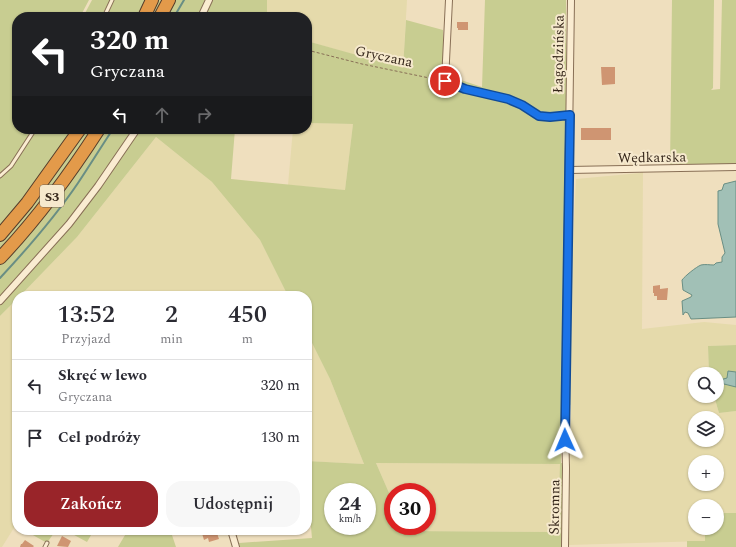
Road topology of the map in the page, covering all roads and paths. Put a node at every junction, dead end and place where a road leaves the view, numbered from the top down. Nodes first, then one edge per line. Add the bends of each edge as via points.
1 (112, 0) edge
2 (152, 0) edge
3 (169, 0) edge
4 (209, 0) edge
5 (448, 0) edge
6 (571, 0) edge
7 (106, 12) edge
8 (146, 12) edge
9 (163, 12) edge
10 (204, 12) edge
11 (312, 51) edge
12 (445, 81) junction
13 (570, 115) junction
14 (33, 134) edge
15 (76, 134) edge
16 (96, 134) edge
17 (134, 134) edge
18 (736, 167) edge
19 (569, 170) junction
20 (0, 176) edge
21 (0, 235) edge
22 (0, 258) edge
23 (0, 301) edge
24 (566, 468) joint
25 (232, 535) edge
26 (47, 543) dead end
27 (45, 547) edge
28 (236, 547) edge
29 (565, 547) edge

1 - 7 lane
2 - 8 highway
3 - 9 highway
4 - 10 street
5 - 12 street
6 - 13 street, Łagodzińska
11 - 12 path, Gryczana
12 - 13 street via 465,89 508,99 539,116
13 - 19 street, Łagodzińska
14 - 20 lane via 11,166
15 - 21 highway, S3 via 31,198
16 - 22 highway, S3 via 62,183
17 - 23 street via 69,224
18 - 19 street, Wędkarska
19 - 24 street, Łagodzińska
24 - 29 street, Skromna
25 - 28 street
26 - 27 lane

